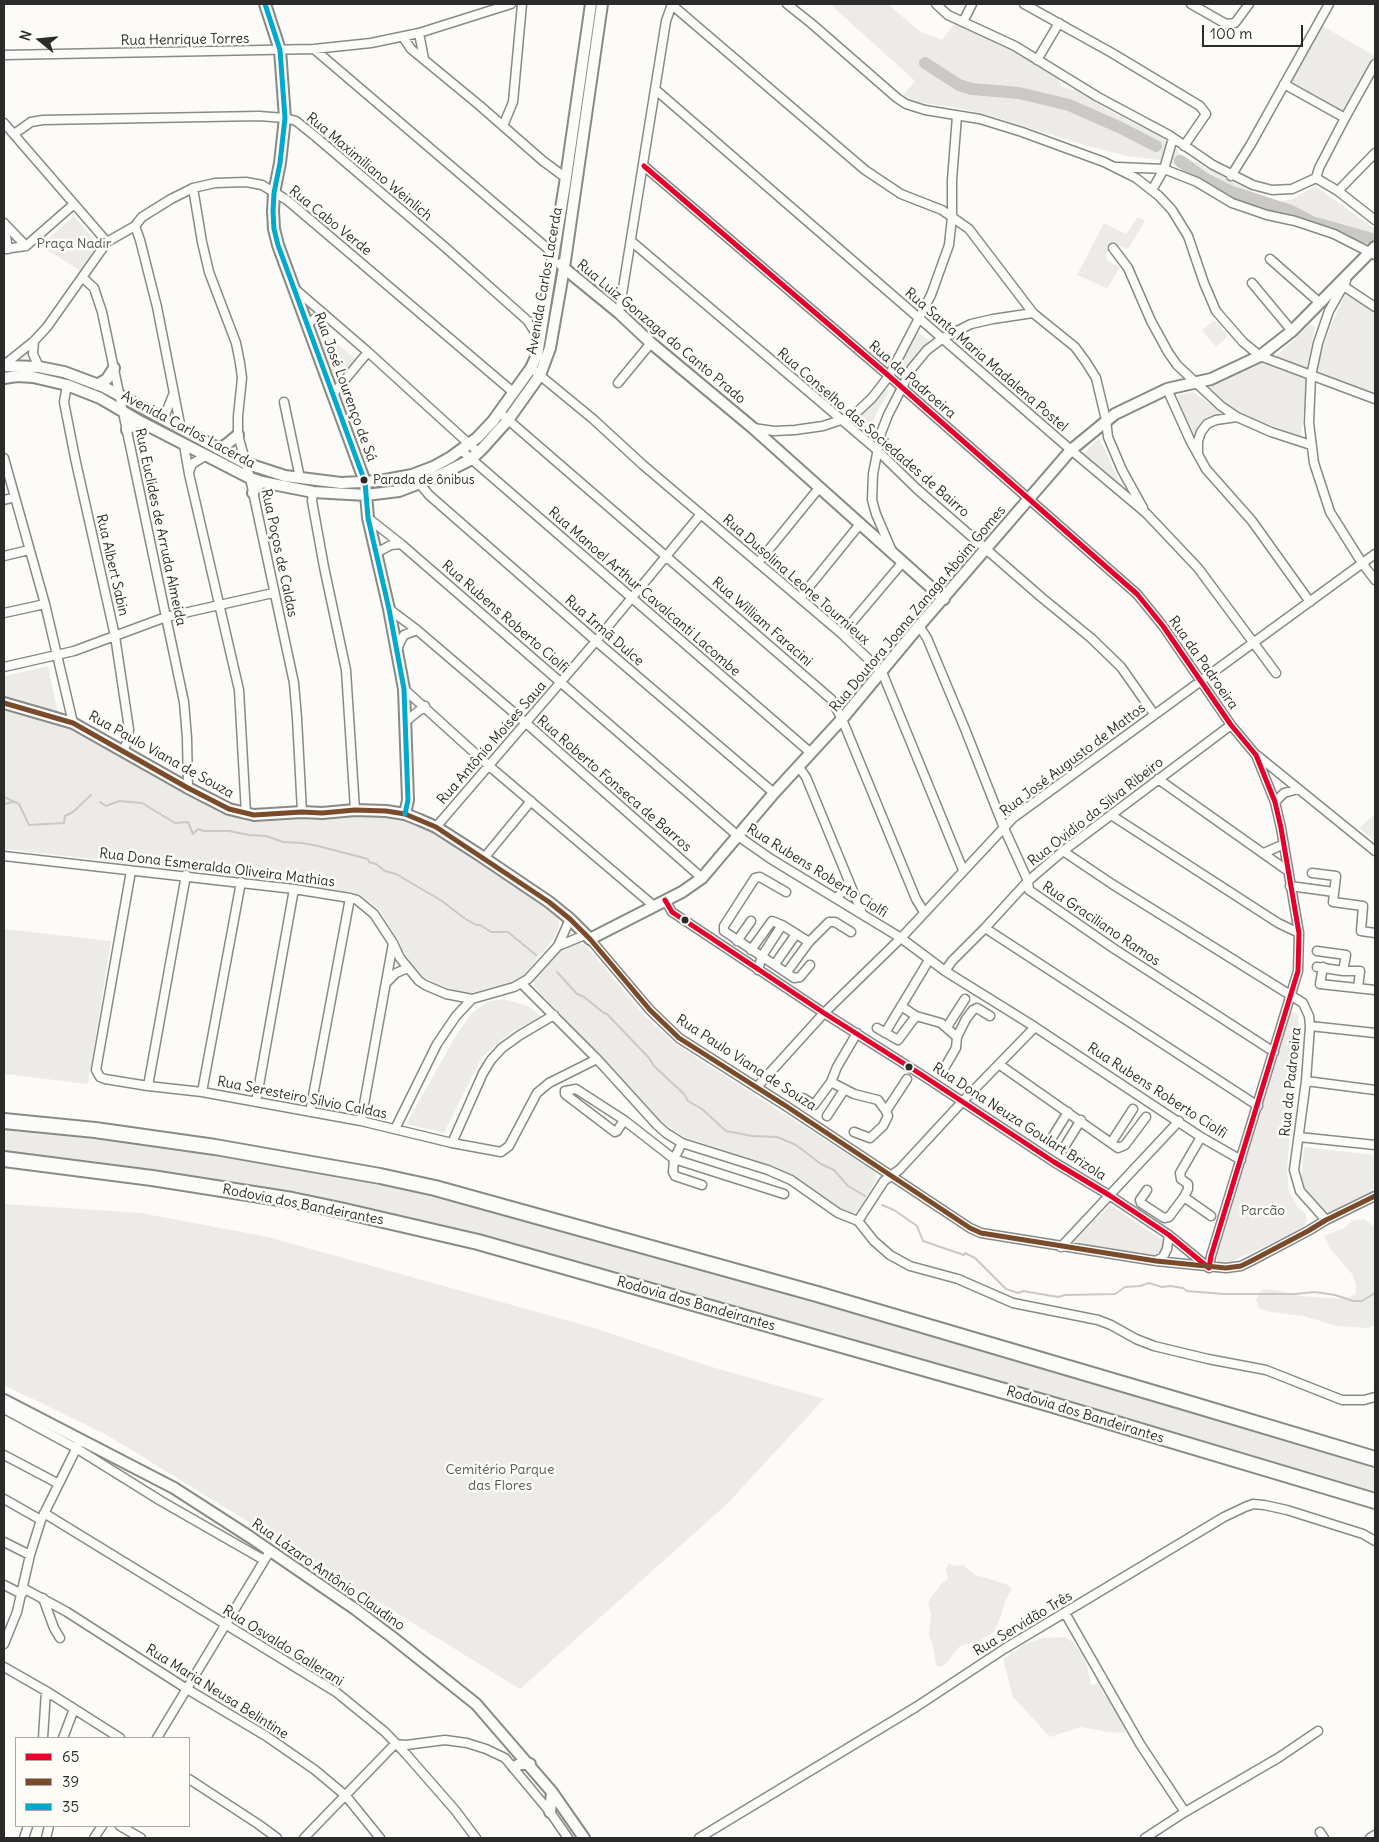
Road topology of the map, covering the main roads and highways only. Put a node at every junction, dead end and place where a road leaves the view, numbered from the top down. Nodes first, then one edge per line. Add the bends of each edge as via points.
1 (4, 1120) edge
2 (4, 1159) edge
3 (1375, 1459) edge
4 (1375, 1501) edge

1 - 3 highway via 215,1147 435,1188 817,1294
2 - 4 highway, Rodovia dos Bandeirantes via 283,1199 478,1242 1050,1404

